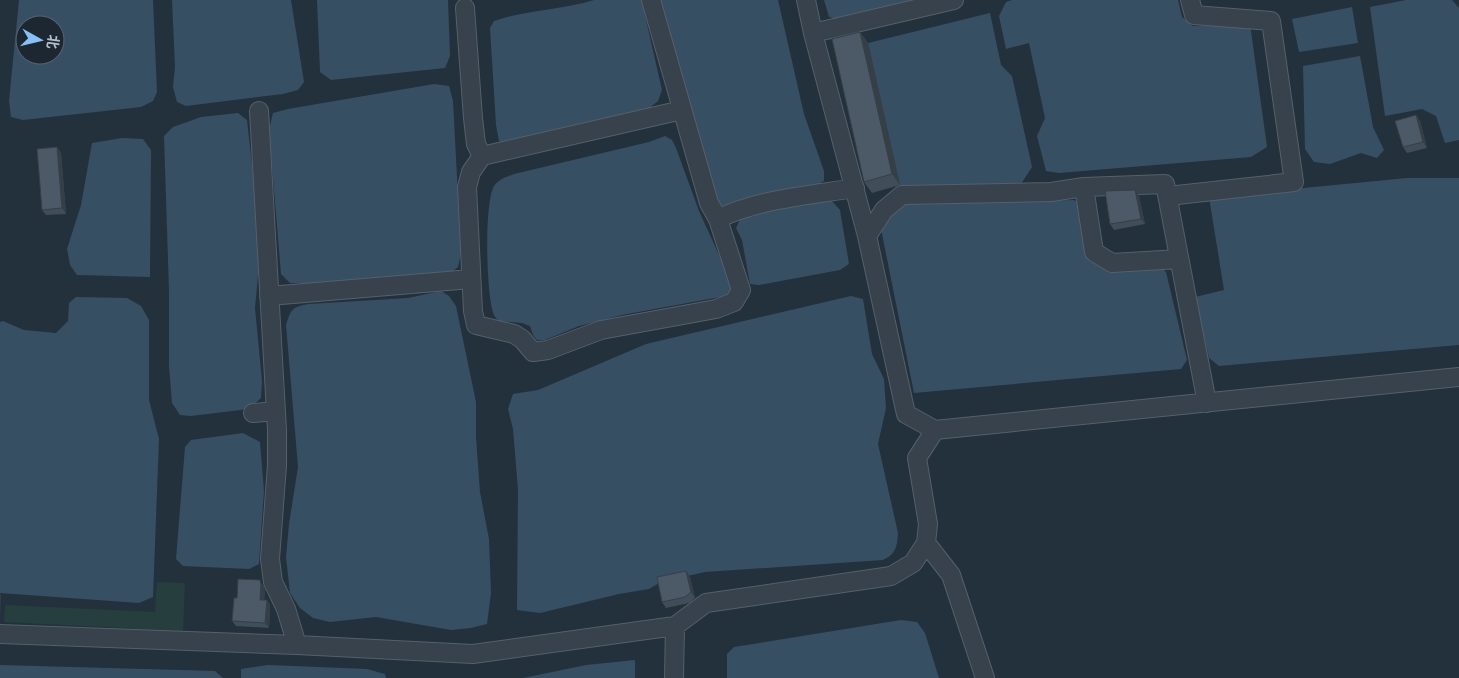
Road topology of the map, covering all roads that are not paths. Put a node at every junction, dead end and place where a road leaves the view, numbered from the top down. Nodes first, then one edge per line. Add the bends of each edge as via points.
1 (651, 0) edge
2 (806, 0) edge
3 (954, 0) edge
4 (1190, 0) edge
5 (465, 8) dead end
6 (813, 33) junction
7 (682, 110) junction
8 (258, 111) dead end
9 (482, 156) junction
10 (1084, 187) junction
11 (855, 188) junction
12 (1168, 196) junction
13 (718, 219) junction
14 (867, 236) junction
15 (1180, 259) junction
16 (471, 279) junction
17 (269, 296) junction
18 (1459, 376) edge
19 (1207, 404) junction
20 (276, 411) junction
21 (253, 413) dead end
22 (934, 430) junction
23 (926, 543) junction
24 (675, 626) junction
25 (0, 634) edge
26 (297, 645) junction
27 (674, 678) edge
28 (985, 678) edge

1 - 7 street
2 - 6 street
3 - 6 street
4 - 12 street via 1194,15 1271,21 1294,182
5 - 9 street via 472,118 476,144
6 - 11 street
7 - 9 street
7 - 13 street via 709,203
8 - 17 street
9 - 16 street via 471,172 467,187
10 - 12 street via 1165,184
10 - 14 street via 1051,192 902,195 884,210
10 - 15 street via 1094,252 1112,263
11 - 13 street via 757,204
11 - 14 street
12 - 15 street
13 - 16 street via 741,290 734,302 601,330 548,350 532,352 514,334 476,325 472,312
14 - 22 street via 906,414
15 - 19 street
16 - 17 street
17 - 20 street
18 - 19 street
19 - 22 street
20 - 21 street
20 - 26 street via 270,559 273,582 286,609
22 - 23 street via 917,458 928,524
23 - 24 street via 913,563 891,576 706,603
23 - 28 street via 951,576
24 - 26 street via 473,654
24 - 27 street
25 - 26 street

